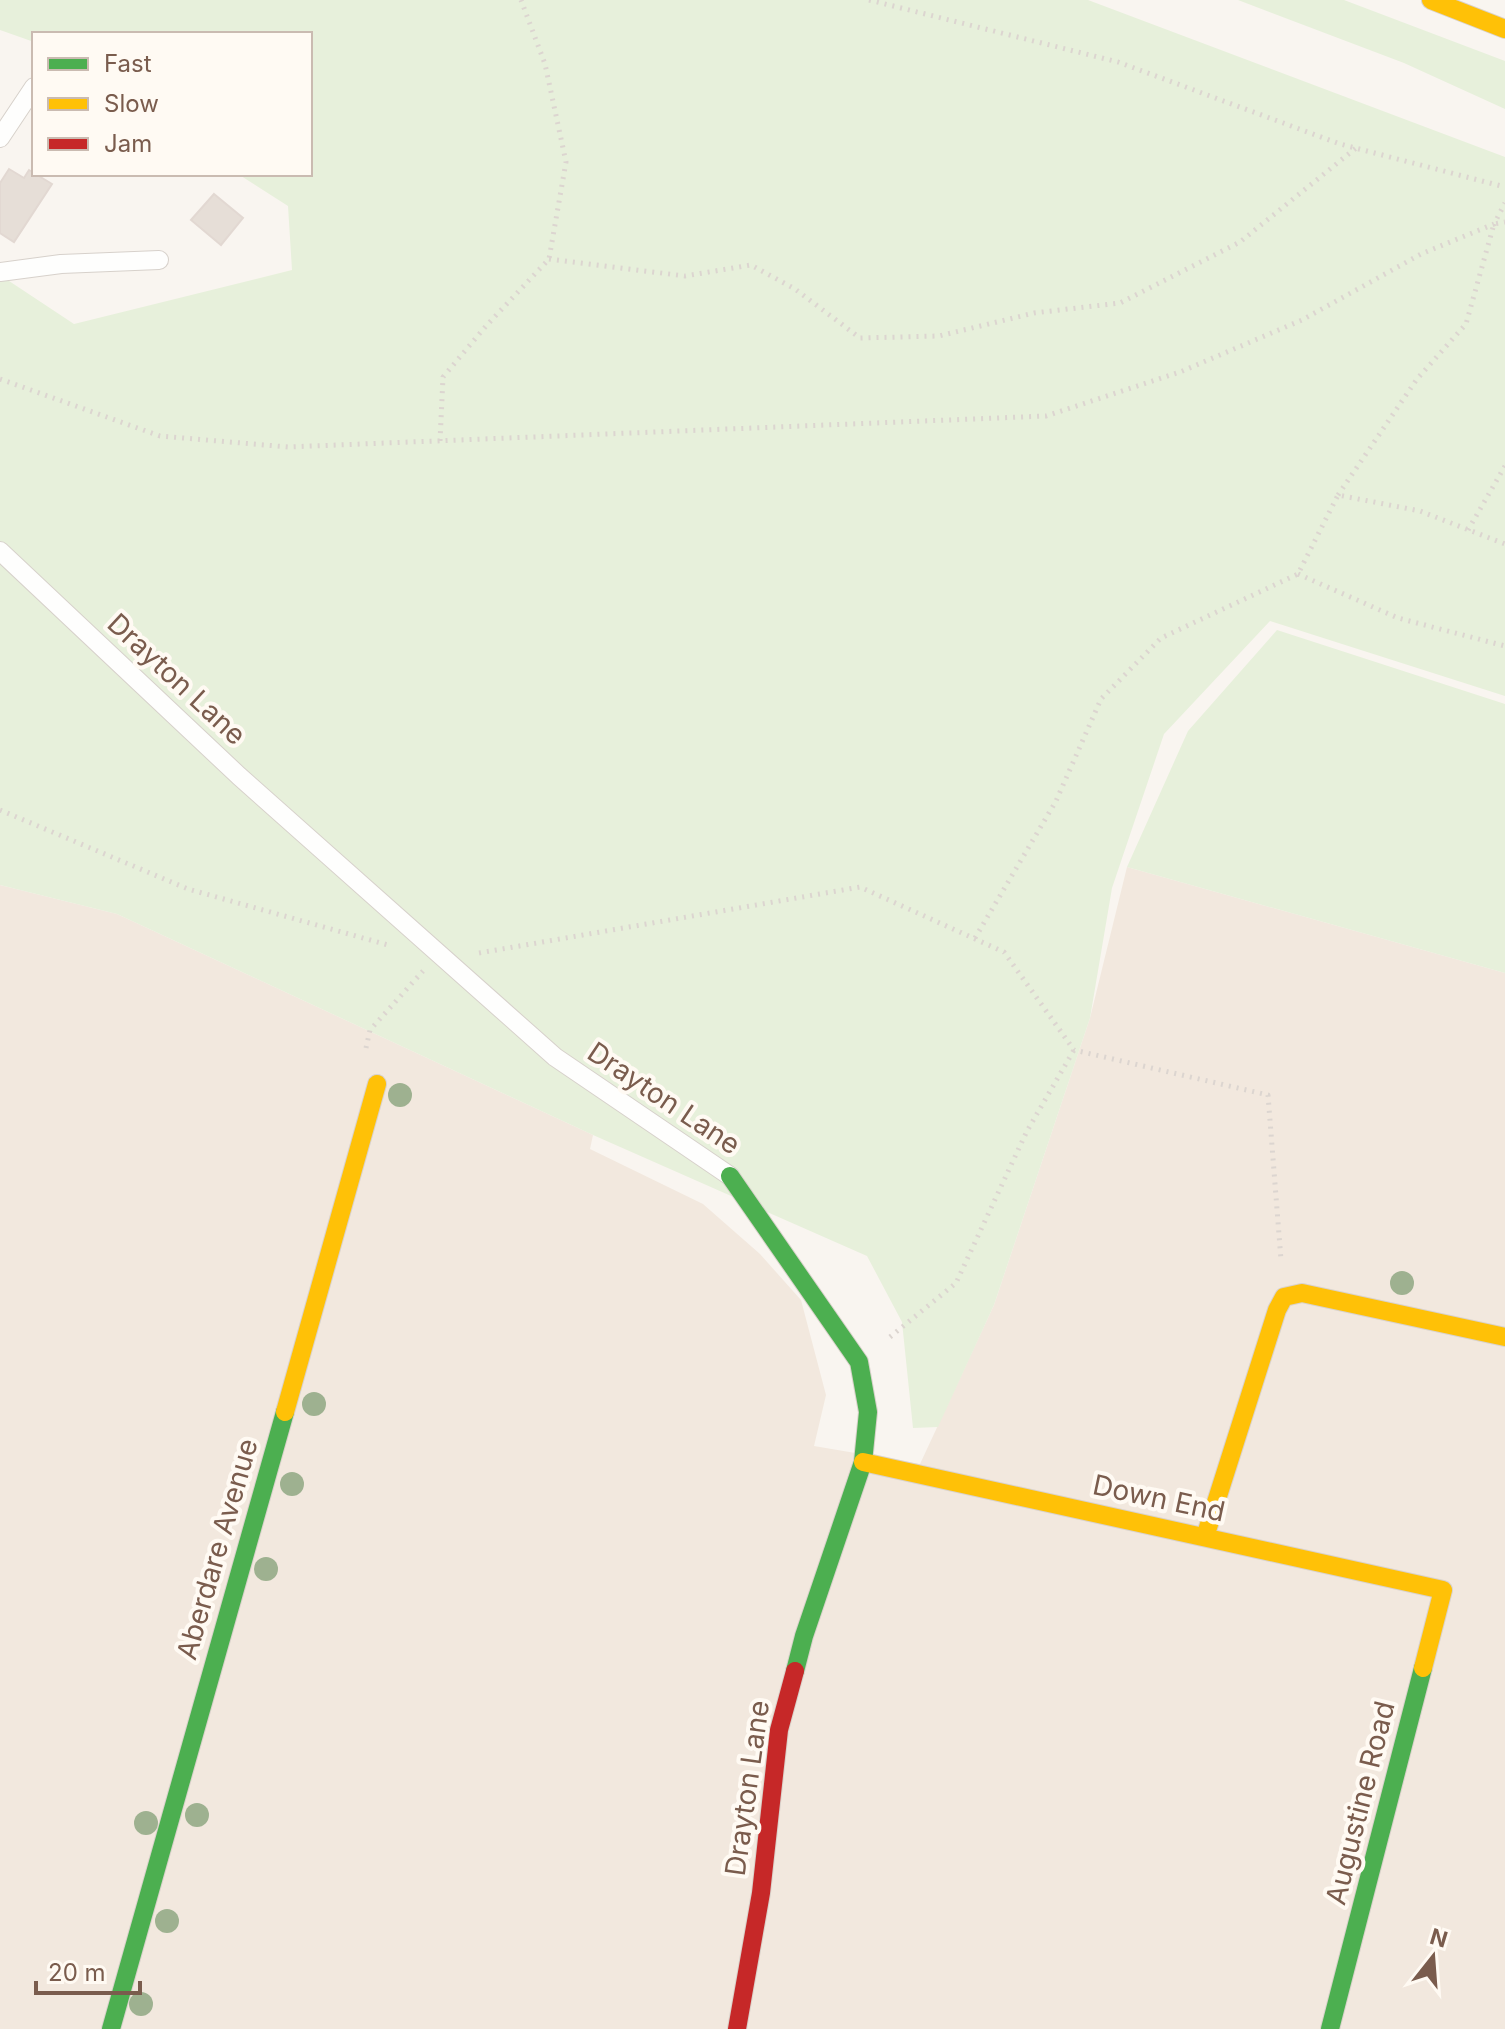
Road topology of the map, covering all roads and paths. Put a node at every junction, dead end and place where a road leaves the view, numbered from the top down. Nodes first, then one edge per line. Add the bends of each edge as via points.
1 (521, 0) edge
2 (869, 0) edge
3 (1431, 0) edge
4 (1505, 29) edge
5 (32, 90) edge
6 (0, 138) edge
7 (1356, 148) junction
8 (1505, 187) edge
9 (1505, 203) edge
10 (1505, 222) edge
11 (1494, 224) junction
12 (549, 259) junction
13 (159, 260) dead end
14 (0, 272) edge
15 (0, 379) edge
16 (440, 441) junction
17 (1505, 466) edge
18 (1338, 495) junction
19 (1468, 530) junction
20 (1505, 544) edge
21 (0, 551) edge
22 (1298, 574) junction
23 (1505, 646) edge
24 (0, 810) edge
25 (975, 938) junction
26 (391, 946) dead end
27 (444, 959) junction
28 (370, 1030) dead end
29 (1074, 1050) junction
30 (377, 1084) dead end
31 (730, 1176) joint
32 (1284, 1297) junction
33 (1505, 1337) edge
34 (859, 1362) junction
35 (863, 1462) junction
36 (1205, 1537) junction
37 (1443, 1590) joint
38 (111, 2029) edge
39 (737, 2029) edge
40 (1330, 2029) edge

1 - 12 path via 545,64 566,162
2 - 7 path via 1118,62
3 - 4 street
5 - 6 lane
7 - 8 path
7 - 12 path via 1240,242 1120,303 1034,313 939,336 860,338 795,289 751,265 685,276
9 - 11 path
10 - 11 path
11 - 16 path via 1421,254 1302,320 1180,372 1046,416
11 - 18 path via 1466,324 1417,379
12 - 16 path via 443,377
13 - 14 lane
15 - 16 path via 160,436 288,447
17 - 19 path
18 - 19 path via 1420,511
18 - 22 path
19 - 20 path
21 - 27 lane, Drayton Lane
22 - 23 path via 1398,618
22 - 25 path via 1161,638 1101,699 1056,801
24 - 26 path via 188,889
25 - 27 path via 860,887
25 - 29 path via 1004,952
27 - 28 path via 435,958
27 - 31 lane, Drayton Lane via 555,1057
29 - 32 path via 1268,1095
29 - 34 path via 1027,1131 956,1283
30 - 38 street, Aberdare Avenue
31 - 34 street, Drayton Lane
32 - 33 street via 1302,1293
32 - 36 street
34 - 35 street, Drayton Lane via 868,1412
35 - 36 street, Down End
35 - 39 street, Drayton Lane via 804,1636 779,1730 761,1893
36 - 37 street, Down End
37 - 40 street, Augustine Road

